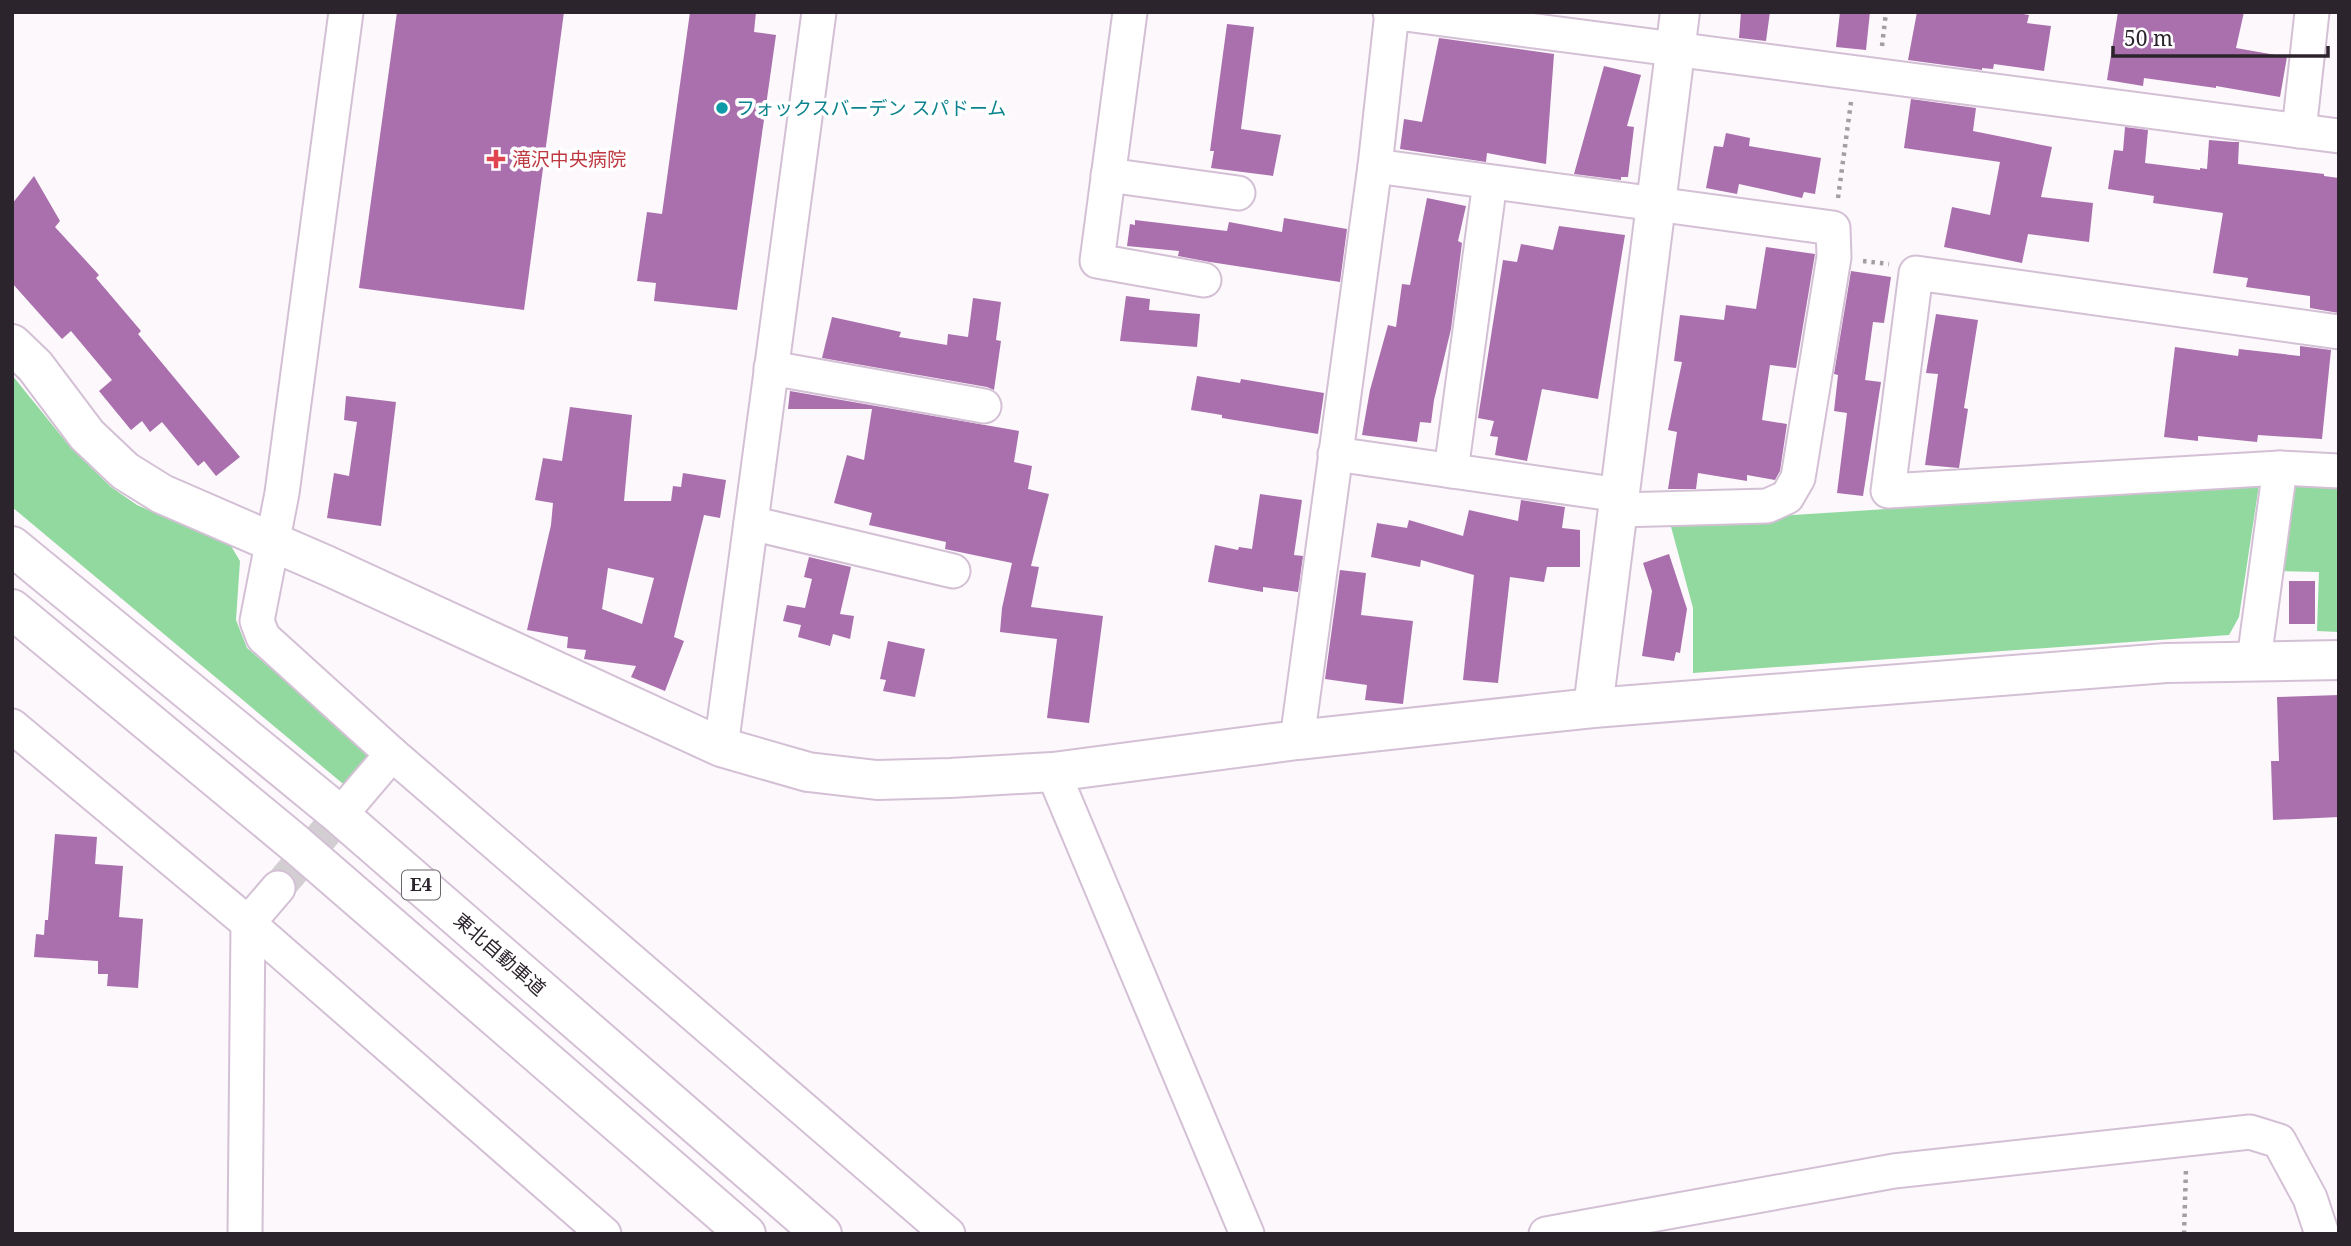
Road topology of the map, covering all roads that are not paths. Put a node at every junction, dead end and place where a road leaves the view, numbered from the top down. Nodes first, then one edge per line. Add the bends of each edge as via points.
1 (346, 12) edge
2 (819, 12) edge
3 (1130, 12) edge
4 (1391, 12) edge
5 (1680, 12) edge
6 (2312, 12) edge
7 (1676, 50) junction
8 (2299, 131) junction
9 (2339, 136) edge
10 (1375, 166) junction
11 (1108, 175) junction
12 (1490, 181) junction
13 (1238, 193) dead end
14 (1657, 204) junction
15 (1204, 280) dead end
16 (2339, 332) edge
17 (12, 344) edge
18 (771, 368) junction
19 (984, 406) dead end
20 (1335, 454) junction
21 (2280, 468) junction
22 (1451, 471) junction
23 (2339, 471) edge
24 (1619, 502) junction
25 (751, 523) junction
26 (271, 541) junction
27 (12, 546) edge
28 (953, 571) dead end
29 (12, 609) edge
30 (2254, 660) junction
31 (2339, 660) edge
32 (1593, 708) junction
33 (12, 726) edge
34 (1297, 740) junction
35 (721, 747) junction
36 (391, 754) junction
37 (1053, 772) junction
38 (352, 801) tunnel mouth
39 (278, 888) tunnel mouth
40 (248, 923) junction
41 (245, 1234) edge
42 (604, 1234) edge
43 (746, 1234) edge
44 (822, 1234) edge
45 (948, 1234) edge
46 (1247, 1234) edge
47 (1546, 1234) edge
48 (2322, 1234) edge

1 - 26 street via 282,493
2 - 18 street
3 - 11 street
4 - 7 street
4 - 10 street
5 - 7 main road
6 - 8 street
7 - 8 street
7 - 14 main road
8 - 9 street
10 - 12 street
10 - 20 street
11 - 13 street
11 - 15 street via 1097,261
12 - 14 street
12 - 22 street
14 - 24 main road
14 - 24 street via 1834,243 1798,478 1787,497 1767,506
16 - 21 street via 1916,273 1888,491
17 - 26 main road via 35,366 87,435 125,471 162,494
18 - 19 street
18 - 25 street
20 - 22 street
20 - 34 street
21 - 23 street
21 - 30 street
22 - 24 street
24 - 32 main road
25 - 28 street
25 - 35 street
26 - 35 main road
26 - 36 street via 257,621 263,638
27 - 44 main road, 東北自動車道 / E4 via 335,811
29 - 43 main road, E4 via 297,845
30 - 31 main road
30 - 32 main road
32 - 34 main road
33 - 40 street
34 - 37 main road
35 - 37 main road via 808,772 877,780
36 - 38 street
36 - 45 street
37 - 46 street
39 - 40 street
40 - 41 street
40 - 42 street
47 - 48 street via 1894,1171 2250,1132 2279,1141 2310,1198

